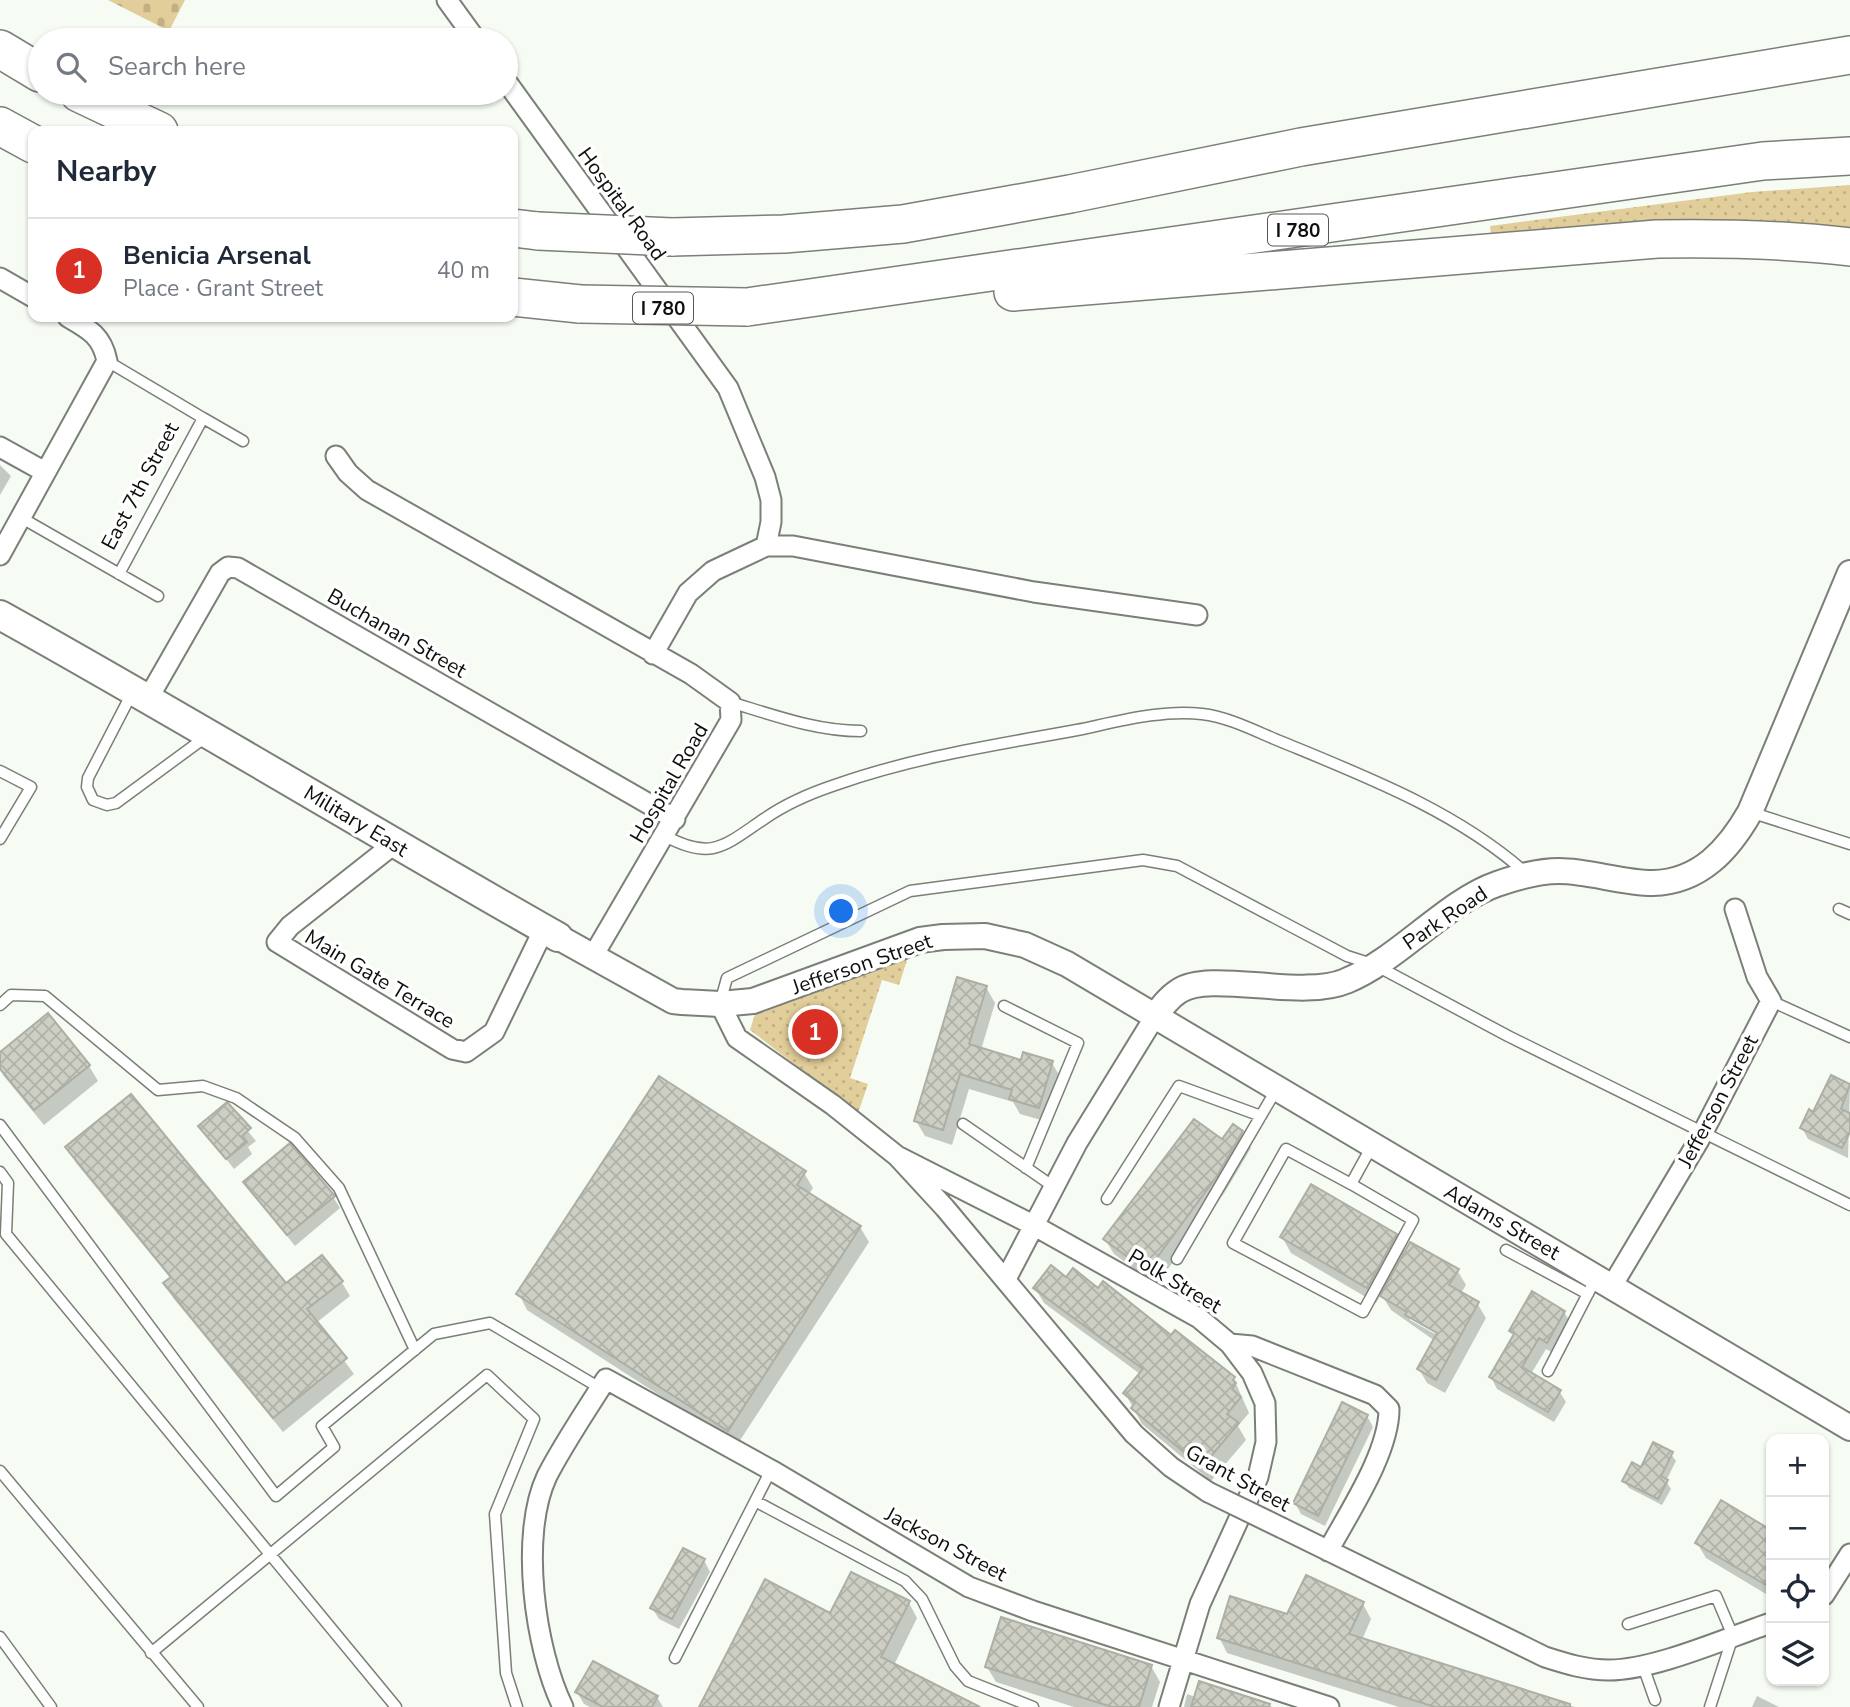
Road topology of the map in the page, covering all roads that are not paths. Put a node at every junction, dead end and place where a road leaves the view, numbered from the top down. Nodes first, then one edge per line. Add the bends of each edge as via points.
1 (447, 0) edge
2 (467, 28) edge
3 (1847, 45) edge
4 (0, 49) edge
5 (28, 66) edge
6 (518, 98) edge
7 (104, 105) edge
8 (0, 126) edge
9 (148, 126) edge
10 (28, 141) edge
11 (1850, 156) edge
12 (525, 230) edge
13 (1850, 247) edge
14 (0, 278) edge
15 (28, 294) edge
16 (518, 298) edge
17 (747, 307) junction
18 (76, 322) edge
19 (107, 361) junction
20 (203, 418) junction
21 (243, 441) dead end
22 (0, 447) edge
23 (336, 456) dead end
24 (45, 472) junction
25 (20, 517) junction
26 (766, 546) junction
27 (0, 555) edge
28 (1850, 573) edge
29 (119, 574) junction
30 (158, 596) dead end
31 (0, 615) edge
32 (1197, 615) dead end
33 (653, 653) junction
34 (141, 694) junction
35 (730, 702) junction
36 (861, 731) dead end
37 (209, 734) junction
38 (0, 771) edge
39 (1750, 812) junction
40 (670, 828) junction
41 (0, 839) edge
42 (394, 844) junction
43 (1850, 844) edge
44 (1527, 874) junction
45 (1735, 909) dead end
46 (1839, 909) dead end
47 (1850, 914) edge
48 (551, 933) junction
49 (593, 956) junction
50 (1374, 965) junction
51 (1771, 1001) junction
52 (720, 1004) junction
53 (0, 1005) edge
54 (1004, 1006) dead end
55 (1154, 1018) junction
56 (1850, 1037) edge
57 (1276, 1090) junction
58 (1261, 1116) junction
59 (963, 1124) dead end
60 (0, 1125) edge
61 (1703, 1133) junction
62 (1373, 1146) junction
63 (897, 1156) junction
64 (1026, 1168) junction
65 (0, 1172) edge
66 (1352, 1184) junction
67 (1054, 1187) junction
68 (1107, 1199) dead end
69 (1850, 1205) edge
70 (1033, 1225) junction
71 (1506, 1251) dead end
72 (1178, 1259) dead end
73 (1006, 1279) junction
74 (1599, 1286) junction
75 (1230, 1344) junction
76 (415, 1350) junction
77 (1548, 1371) dead end
78 (603, 1384) junction
79 (1850, 1428) edge
80 (771, 1470) junction
81 (0, 1471) edge
82 (755, 1501) junction
83 (1328, 1551) junction
84 (1850, 1554) edge
85 (270, 1555) junction
86 (1829, 1587) edge
87 (1628, 1624) dead end
88 (1766, 1625) edge
89 (1733, 1636) junction
90 (0, 1637) edge
91 (151, 1653) junction
92 (675, 1658) dead end
93 (1184, 1659) junction
94 (1643, 1666) junction
95 (1656, 1700) dead end
96 (1008, 1702) edge
97 (51, 1707) edge
98 (198, 1707) edge
99 (396, 1707) edge
100 (517, 1707) edge
101 (563, 1707) edge
102 (1033, 1707) edge
103 (1169, 1707) edge
104 (1329, 1707) edge
105 (1710, 1707) edge

1 - 2 street
3 - 12 highway, bridge via 1593,82 1475,117 903,224 672,237
4 - 5 highway
6 - 26 street, Hospital Road via 728,388 765,477 771,522
7 - 9 highway
8 - 10 highway
11 - 17 highway, I 780 via 1763,161
13 - 17 highway via 1731,237 1657,239 822,310
14 - 15 street
16 - 17 highway, I 780, bridge via 580,304
18 - 19 street via 95,333
19 - 20 lane, East 7th Street
19 - 24 street
20 - 21 lane
20 - 29 lane, East 7th Street
22 - 24 street
23 - 33 street via 368,490
24 - 25 street
25 - 27 street
25 - 29 lane
26 - 32 street via 793,546 1034,592
26 - 33 street via 700,581
28 - 39 street, Park Road
29 - 30 lane
31 - 34 main road, Military East
33 - 35 street
34 - 37 main road, Military East
34 - 37 lane via 89,778 87,787 93,800 107,806 116,803
34 - 40 street, Buchanan Street via 220,573 238,568
35 - 36 lane via 798,723
35 - 40 street, Hospital Road via 731,720
37 - 42 main road, Military East
38 - 41 lane via 31,787
39 - 43 lane
39 - 44 street, Park Road via 1730,845 1708,866 1679,879 1653,883 1559,871
40 - 44 lane via 684,846 720,849 785,807 832,786 916,759 1149,716 1202,714 1335,764 1467,826
40 - 49 street, Hospital Road
42 - 48 main road, Military East
42 - 48 street, Main Gate Terrace via 290,926 277,942 452,1049 466,1052 494,1032
44 - 50 street, Park Road via 1492,885
45 - 51 street via 1757,977
46 - 47 lane
48 - 49 street, Military East
49 - 52 street, Military East via 673,1001
50 - 52 lane via 1347,956 1178,866 1143,860 910,891 727,978
50 - 55 street, Park Road via 1345,982 1325,986 1198,984 1180,989
50 - 61 lane
51 - 56 lane
51 - 61 street, Jefferson Street
52 - 55 street, Jefferson Street via 753,1001 920,940 985,936 1025,945 1067,964
52 - 63 street, Grant Street via 737,1038
53 - 76 lane via 11,995 45,996 158,1090 203,1086 236,1098 295,1138 339,1188
54 - 64 lane via 1078,1042
55 - 57 street, Adams Street
55 - 67 street, Park Road
57 - 58 lane
57 - 62 street, Adams Street
58 - 68 lane via 1180,1086
58 - 72 lane
59 - 64 lane
60 - 76 lane via 276,1496 334,1447 322,1426
61 - 69 lane
61 - 74 street, Jefferson Street
62 - 66 lane
62 - 74 street, Adams Street
63 - 70 street, Polk Street
63 - 73 street, Grant Street
64 - 67 lane
65 - 85 lane via 8,1183 6,1234
66 - 66 lane via 1286,1149 1233,1243 1363,1312 1413,1220
67 - 70 street, Park Road
70 - 73 street, Park Road
70 - 75 street, Polk Street via 1199,1318
71 - 74 lane
73 - 83 street, Grant Street, bridge via 1134,1434 1171,1467 1208,1492
74 - 77 lane
74 - 79 street, Adams Street
75 - 83 street via 1252,1346 1375,1395 1390,1409 1381,1450
75 - 93 street, Polk Street via 1252,1373 1265,1403 1266,1442 1258,1477 1200,1604
76 - 78 lane via 433,1334 490,1323
78 - 80 street, Jackson Street
78 - 101 street via 546,1478 538,1510 535,1611 546,1663
80 - 82 lane
80 - 93 street, Jackson Street via 969,1587
81 - 91 lane
82 - 92 lane
82 - 96 lane via 905,1581 922,1599 955,1666 968,1681
83 - 94 street, Grant Street via 1545,1657 1580,1668
84 - 86 street
85 - 91 lane
85 - 99 lane
85 - 100 lane via 487,1375 534,1419 495,1514 506,1673
87 - 89 lane via 1716,1597
88 - 89 street, Grant Street
89 - 94 street, Grant Street
89 - 105 lane
90 - 97 lane
91 - 98 lane
93 - 103 street, Polk Street
93 - 104 street, Jackson Street
94 - 95 lane
96 - 102 lane

